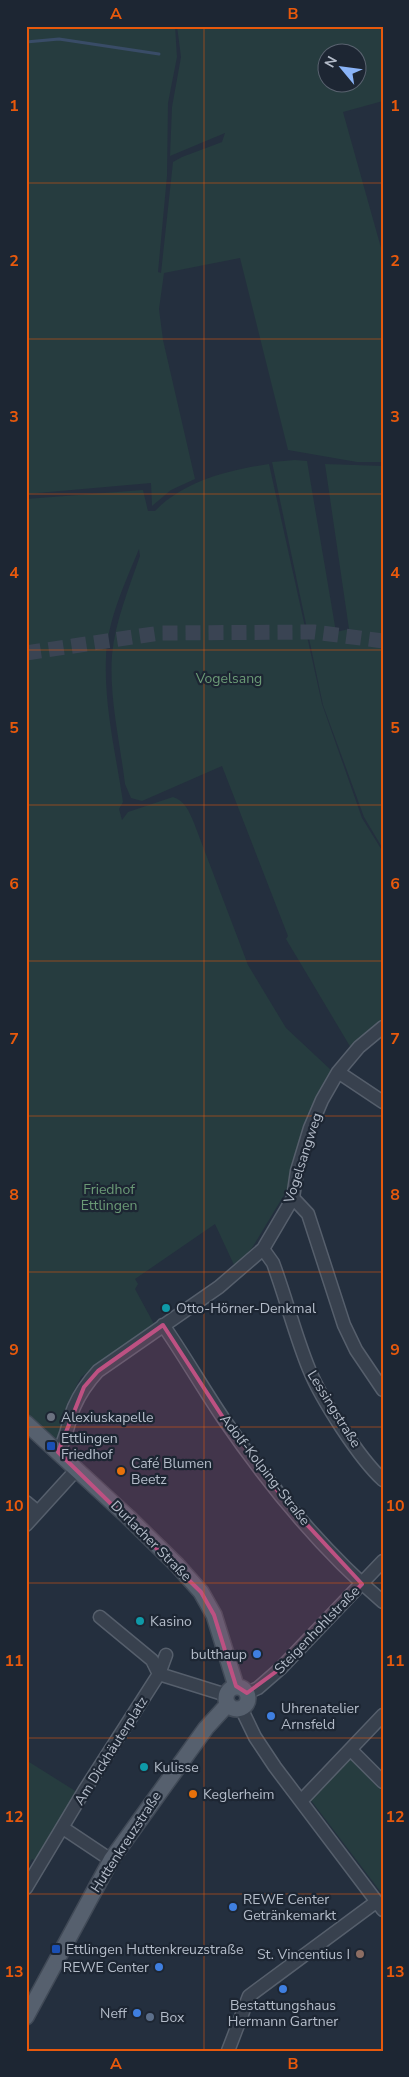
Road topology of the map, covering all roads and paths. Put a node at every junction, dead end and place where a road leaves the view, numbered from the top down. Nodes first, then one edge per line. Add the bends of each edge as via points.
1 (383, 1027) edge
2 (338, 1072) junction
3 (383, 1102) edge
4 (293, 1198) junction
5 (263, 1249) junction
6 (163, 1325) junction
7 (383, 1390) edge
8 (26, 1423) edge
9 (58, 1452) junction
10 (77, 1469) junction
11 (383, 1480) edge
12 (26, 1502) edge
13 (38, 1512) junction
14 (26, 1525) edge
15 (383, 1562) edge
16 (362, 1584) junction
17 (383, 1602) edge
18 (100, 1617) dead end
19 (166, 1655) dead end
20 (159, 1674) junction
21 (242, 1690) junction
22 (229, 1702) junction
23 (383, 1715) edge
24 (351, 1750) junction
25 (383, 1782) edge
26 (301, 1802) junction
27 (63, 1828) junction
28 (111, 1860) junction
29 (26, 1888) edge
30 (380, 1906) edge
31 (26, 2017) edge
32 (228, 2051) edge

1 - 2 street, Vogelsangweg via 359,1047
2 - 3 street
2 - 4 street, Vogelsangweg via 310,1128
4 - 5 street, Vogelsangweg
4 - 7 street via 308,1214 344,1325 356,1350
5 - 6 street, Vogelsangweg via 219,1287
5 - 11 street, Lessingstraße via 273,1263 308,1368 343,1428
6 - 9 street, Vogelsangweg via 98,1371 84,1387
6 - 16 street, Adolf-Kolping-Straße via 224,1419 286,1502
8 - 9 main road, Durlacher Straße
9 - 10 main road, Durlacher Straße
10 - 13 street
10 - 21 main road, Durlacher Straße via 178,1565 201,1592 214,1615
12 - 13 street
13 - 14 street
15 - 16 street, Steigenhohlstraße
16 - 17 street, Adolf-Kolping-Straße
16 - 21 street, Steigenhohlstraße via 281,1668 258,1688
18 - 20 street via 152,1660
19 - 20 street, Am Dickhäuterplatz
20 - 22 street
20 - 27 street, Am Dickhäuterplatz
21 - 22 main road via 248,1700
22 - 26 street
22 - 28 main road, Huttenkreuzstraße via 184,1757
23 - 24 street
24 - 25 street
24 - 26 street
26 - 30 street
27 - 28 street
27 - 29 street, Am Dickhäuterplatz
28 - 31 main road, Huttenkreuzstraße
30 - 32 street via 249,1996

